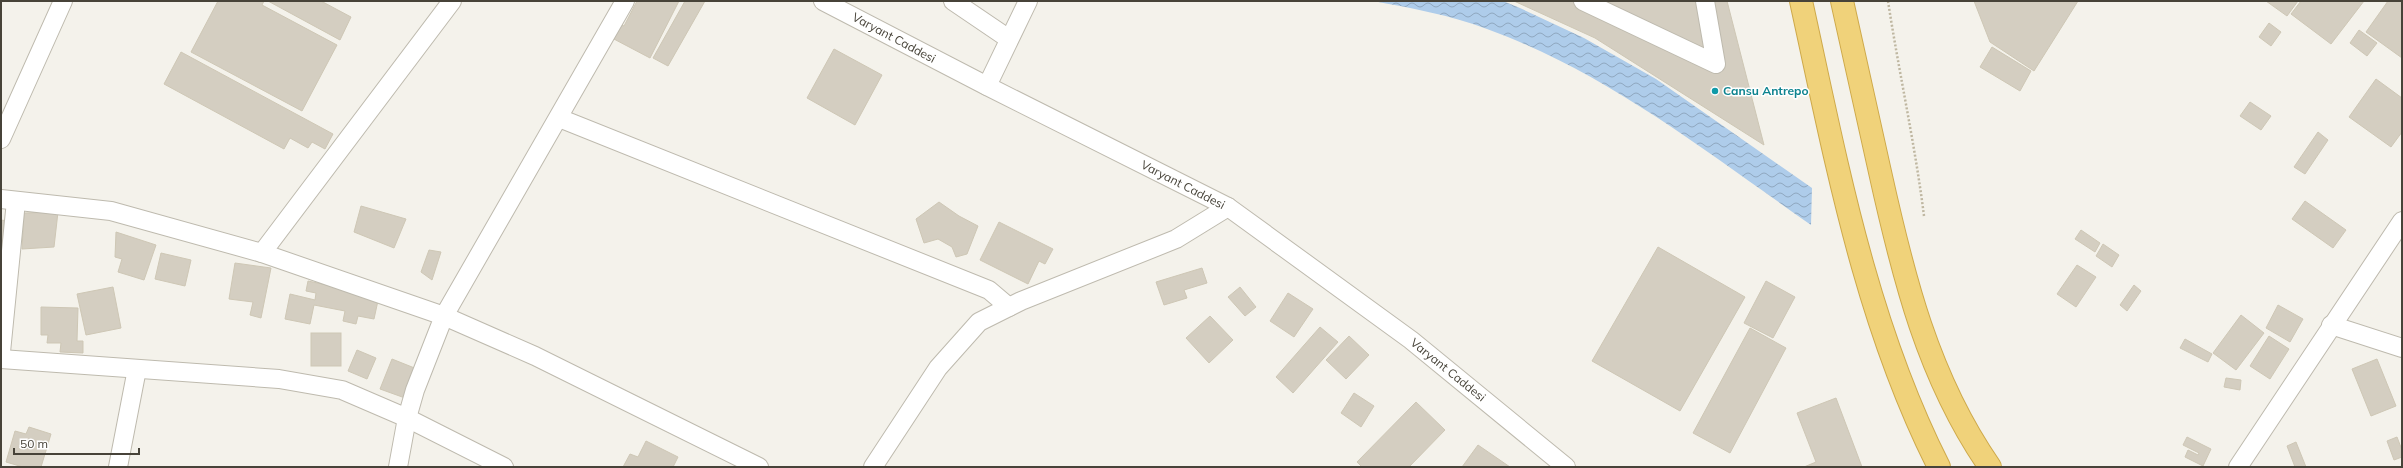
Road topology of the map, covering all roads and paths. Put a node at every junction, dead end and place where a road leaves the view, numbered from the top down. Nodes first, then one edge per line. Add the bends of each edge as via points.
1 (63, 1) edge
2 (452, 1) edge
3 (625, 1) edge
4 (823, 1) edge
5 (953, 1) edge
6 (1028, 1) edge
7 (1583, 1) edge
8 (1705, 1) edge
9 (1800, 1) edge
10 (1842, 1) edge
11 (1888, 1) edge
12 (1009, 39) junction
13 (986, 86) junction
14 (559, 118) junction
15 (1, 140) edge
16 (9, 200) edge
17 (1228, 207) junction
18 (1924, 216) dead end
19 (2402, 221) edge
20 (262, 253) junction
21 (1009, 307) junction
22 (444, 316) junction
23 (2331, 325) junction
24 (2402, 348) edge
25 (1, 352) edge
26 (1, 359) edge
27 (136, 369) junction
28 (407, 418) junction
29 (118, 467) edge
30 (398, 467) edge
31 (504, 467) edge
32 (760, 467) edge
33 (873, 467) edge
34 (1566, 467) edge
35 (1939, 467) edge
36 (1990, 467) edge
37 (2238, 467) edge

1 - 15 street
2 - 20 street
3 - 14 street
4 - 13 street, Varyant Caddesi
5 - 12 street
6 - 12 street
7 - 8 street via 1716,64
9 - 35 highway via 1853,234 1883,335 1917,423
10 - 36 highway via 1902,269 1934,363 1961,419
11 - 18 path via 1916,151
12 - 13 street
13 - 17 street, Varyant Caddesi
14 - 21 street via 989,290
14 - 22 street
16 - 20 street via 111,211
16 - 25 street
17 - 21 street via 1176,239
17 - 34 street, Varyant Caddesi via 1411,340
19 - 23 street
20 - 22 street
21 - 33 street via 979,322 938,368
22 - 28 street via 415,390
22 - 32 street via 535,356
23 - 24 street
23 - 37 street
26 - 27 street
27 - 28 street via 279,380 342,390
27 - 29 street
28 - 30 street
28 - 31 street

